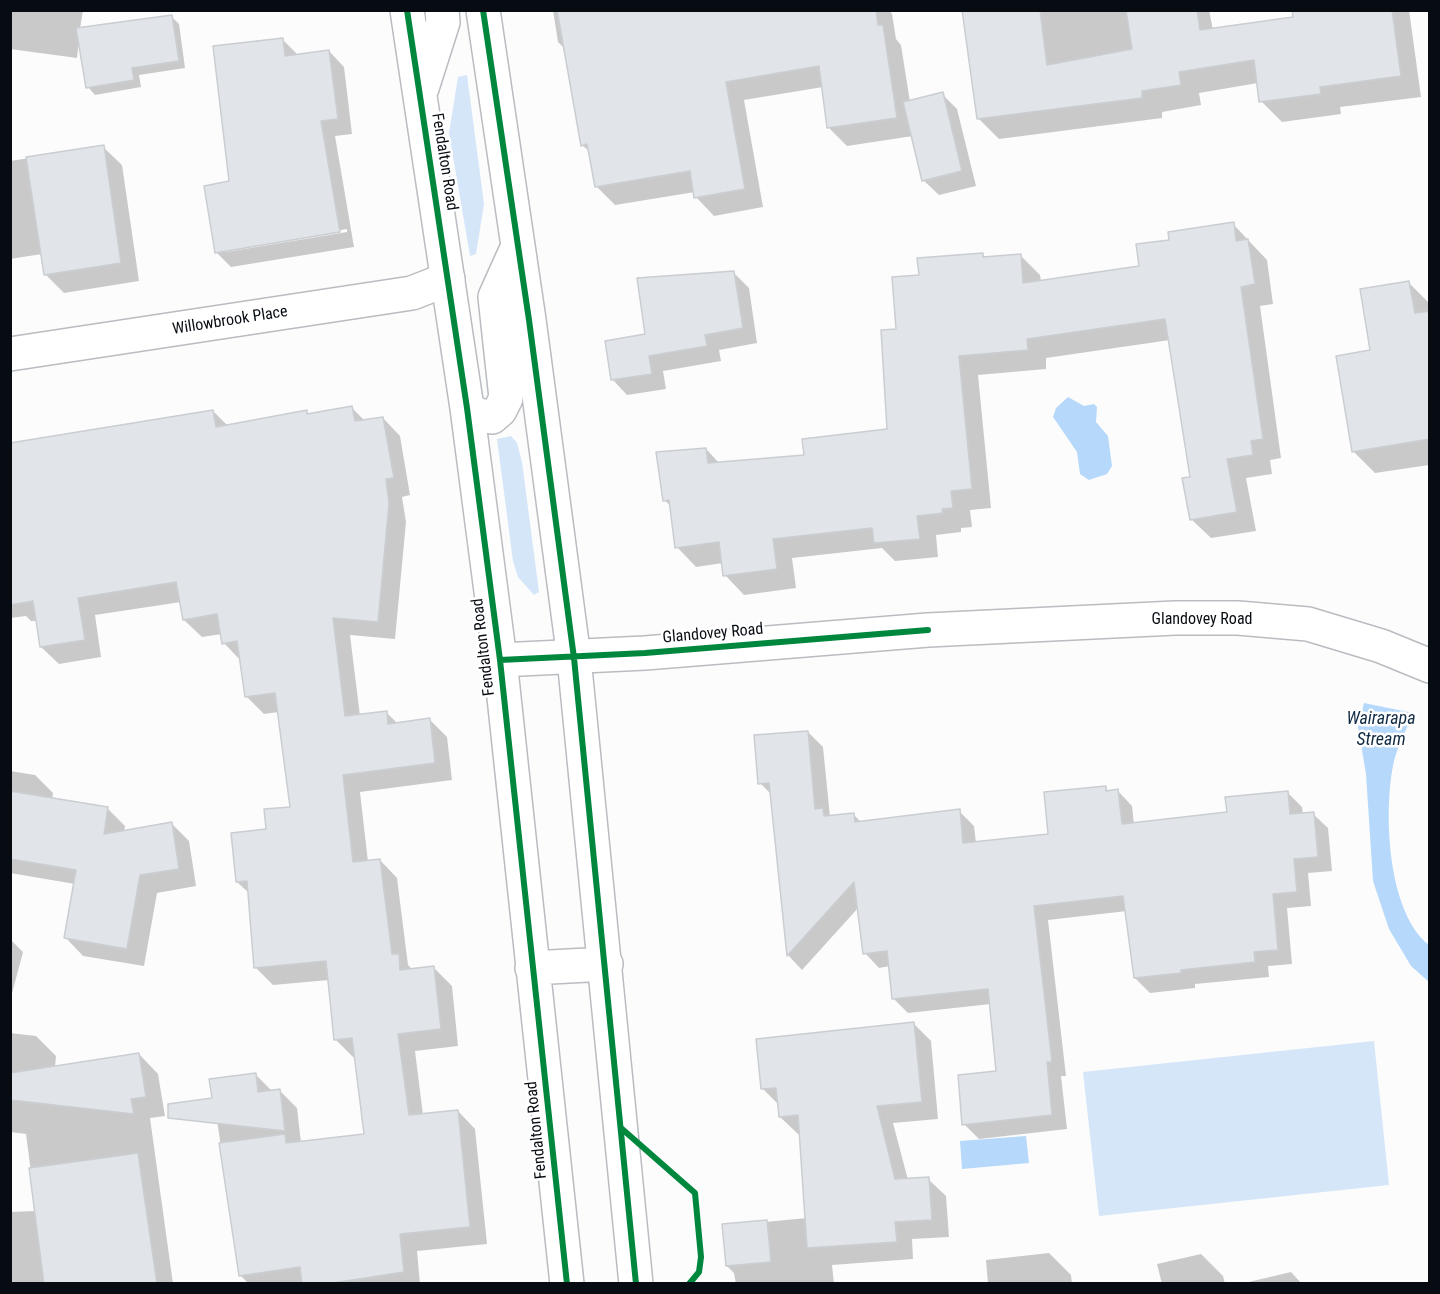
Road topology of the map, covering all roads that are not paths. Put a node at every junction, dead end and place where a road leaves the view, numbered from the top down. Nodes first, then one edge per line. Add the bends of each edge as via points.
1 (407, 10) edge
2 (442, 10) edge
3 (483, 10) edge
4 (420, 93) junction
5 (518, 246) junction
6 (448, 279) junction
7 (10, 354) edge
8 (467, 408) junction
9 (574, 658) junction
10 (500, 660) junction
11 (1430, 666) edge
12 (606, 964) junction
13 (532, 968) junction
14 (567, 1284) edge
15 (636, 1284) edge

1 - 4 main road, Fendalton Road
2 - 4 main road via 443,22
3 - 5 main road
4 - 6 main road, Fendalton Road
5 - 8 main road via 495,297 506,398 492,417
5 - 9 main road
6 - 7 main road, Willowbrook Place via 400,295
6 - 8 main road, Fendalton Road
8 - 10 main road, Fendalton Road
9 - 10 main road, Glandovey Road
9 - 11 main road, Glandovey Road via 928,630 1238,618 1308,624
9 - 12 main road
10 - 13 main road, Fendalton Road
12 - 13 main road
12 - 15 main road
13 - 14 main road, Fendalton Road

